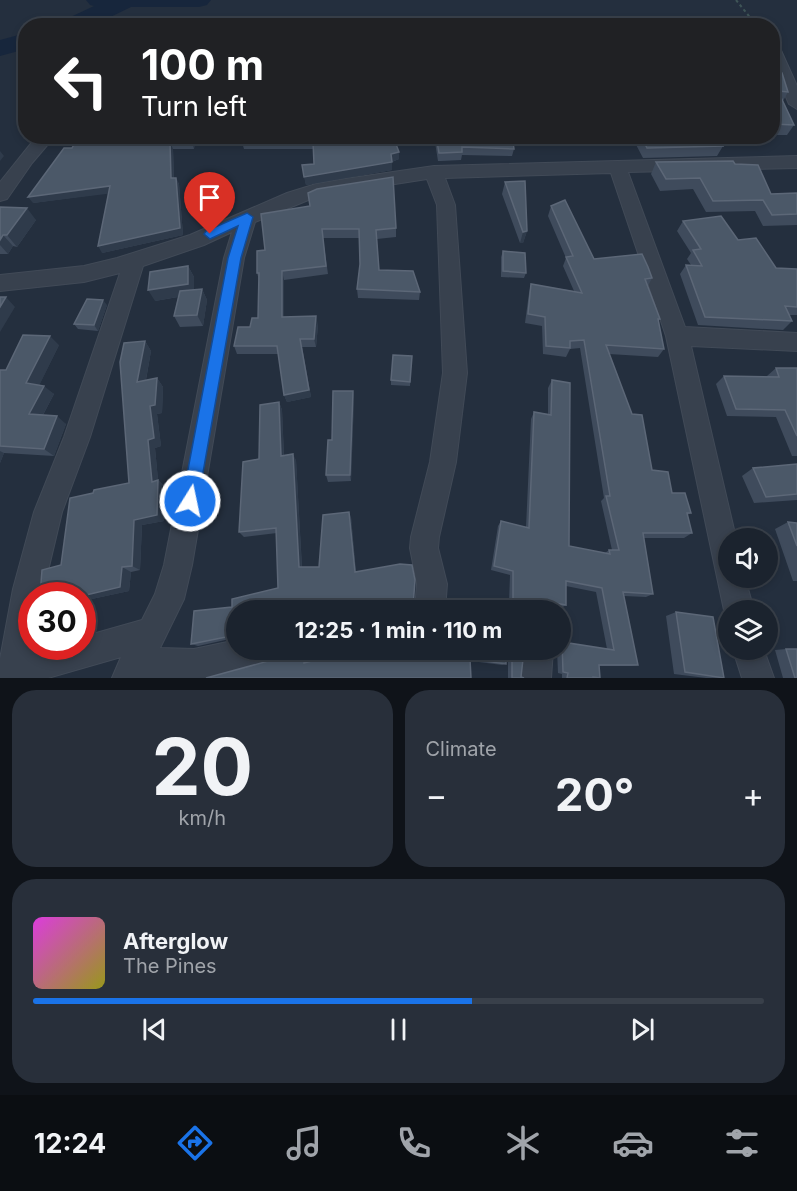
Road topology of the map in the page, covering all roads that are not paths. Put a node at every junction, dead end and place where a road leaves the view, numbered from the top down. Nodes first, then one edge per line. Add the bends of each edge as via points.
1 (783, 68) edge
2 (797, 104) edge
3 (40, 144) edge
4 (797, 162) edge
5 (617, 167) junction
6 (434, 172) junction
7 (0, 195) edge
8 (247, 217) junction
9 (134, 261) junction
10 (0, 283) edge
11 (677, 336) junction
12 (797, 342) edge
13 (720, 528) edge
14 (431, 600) edge
15 (152, 632) junction
16 (226, 658) edge
17 (537, 660) edge
18 (752, 660) edge
19 (131, 671) edge
20 (6, 676) edge
21 (535, 678) edge
22 (758, 678) edge

1 - 2 street
3 - 7 street
4 - 5 street
5 - 6 street
5 - 11 street
6 - 8 street via 316,190
6 - 14 street via 446,205 455,373 443,462 425,537
8 - 9 street via 197,240
8 - 15 street via 234,258 178,565 169,599
9 - 10 street via 84,274
9 - 20 street via 77,437 48,512
11 - 12 street
11 - 13 street
15 - 19 street
15 - 20 street
16 - 19 street
17 - 21 street
18 - 22 street

